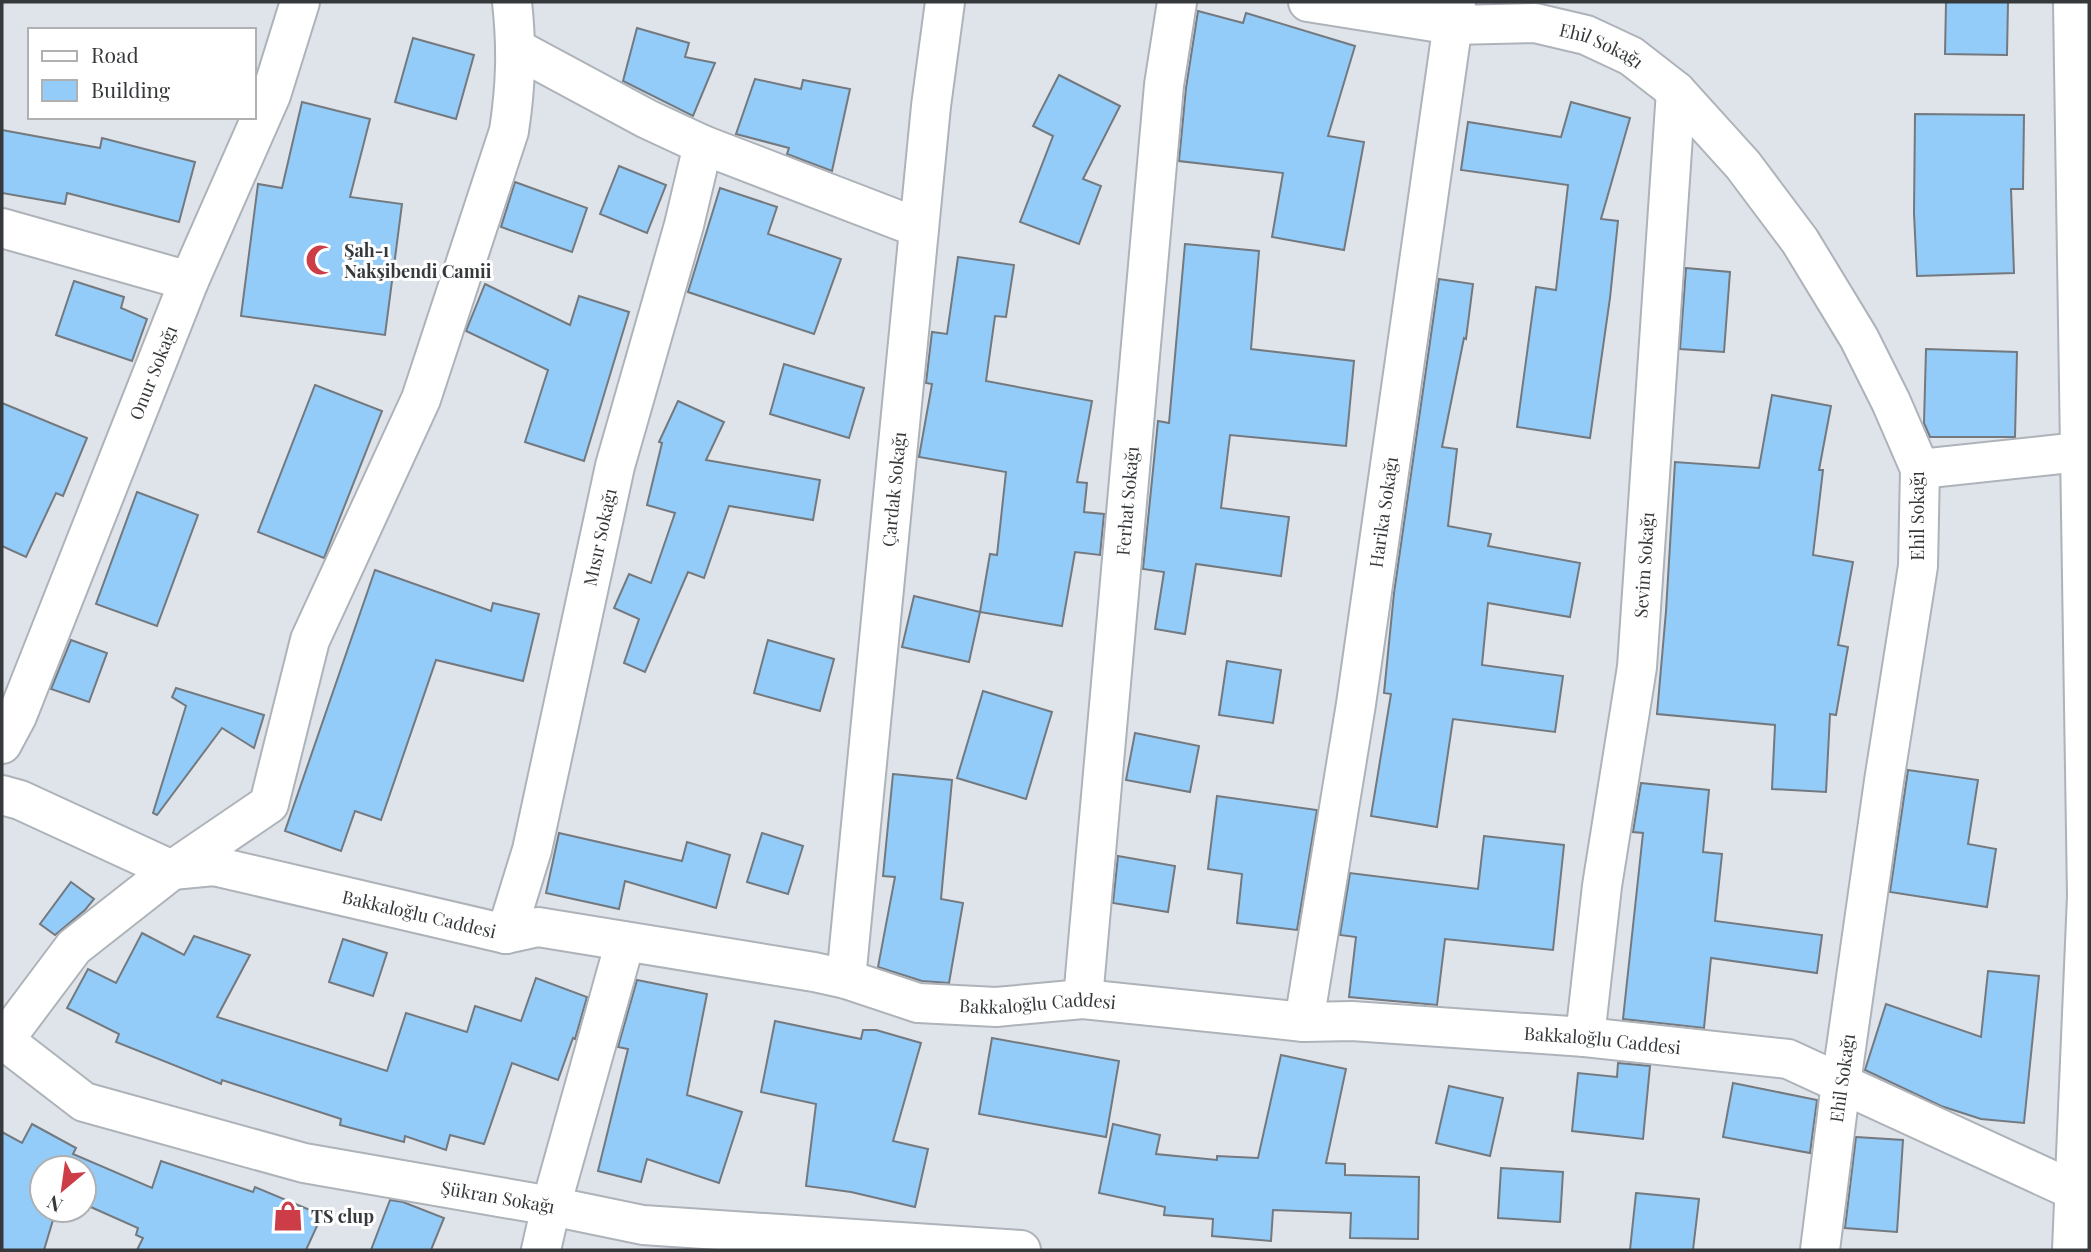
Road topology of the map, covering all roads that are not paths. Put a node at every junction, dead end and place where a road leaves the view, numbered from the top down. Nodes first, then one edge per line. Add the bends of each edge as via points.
1 (300, 2) edge
2 (512, 2) edge
3 (944, 2) edge
4 (1177, 2) edge
5 (1308, 2) edge
6 (2073, 2) edge
7 (1455, 13) edge
8 (517, 49) junction
9 (1676, 91) junction
10 (703, 145) junction
11 (919, 228) junction
12 (2, 229) edge
13 (189, 281) junction
14 (2079, 452) junction
15 (1920, 469) junction
16 (2, 744) edge
17 (2, 795) edge
18 (172, 870) junction
19 (506, 934) junction
20 (625, 942) junction
21 (846, 979) junction
22 (1083, 999) junction
23 (1304, 1022) junction
24 (1585, 1037) junction
25 (3, 1042) edge
26 (1841, 1083) junction
27 (2075, 1191) junction
28 (551, 1206) junction
29 (2071, 1239) edge
30 (725, 1240) edge
31 (541, 1250) edge
32 (1021, 1250) edge
33 (1820, 1250) edge

1 - 13 street, Onur Sokağı via 271,95
2 - 8 street
3 - 11 street, Çardak Sokağı
4 - 22 street, Ferhat Sokağı via 1164,85
5 - 7 street, Ehil Sokağı
6 - 14 street
7 - 9 street, Ehil Sokağı via 1586,35 1631,56
7 - 23 street, Harika Sokağı via 1356,704
8 - 10 street
8 - 18 street via 509,131 421,399 310,640 269,804
9 - 15 street, Ehil Sokağı via 1742,165 1800,241 1859,338
9 - 24 street, Sevim Sokağı via 1637,667 1602,886
10 - 11 street
10 - 19 street, Mısır Sokağı via 615,466 532,850
11 - 21 street, Çardak Sokağı
12 - 13 street
13 - 16 street, Onur Sokağı via 22,704
14 - 15 street
14 - 27 street via 2087,897
15 - 26 street, Ehil Sokağı via 1918,566
17 - 18 street
18 - 19 street, Bakkaloğlu Caddesi via 214,866
18 - 25 street via 74,947
19 - 20 street, Bakkaloğlu Caddesi via 538,928
20 - 21 street, Bakkaloğlu Caddesi
20 - 28 street
21 - 22 street, Bakkaloğlu Caddesi via 918,1003 996,1007
22 - 23 street, Bakkaloğlu Caddesi
23 - 24 street, Bakkaloğlu Caddesi via 1352,1021
24 - 26 street, Bakkaloğlu Caddesi via 1788,1059
25 - 28 street, Şükran Sokağı via 84,1102 304,1163
26 - 27 street, Bakkaloğlu Caddesi
26 - 33 street, Ehil Sokağı
27 - 29 street
28 - 30 street, Şükran Sokağı
28 - 31 street
30 - 32 street, Şükran Sokağı

